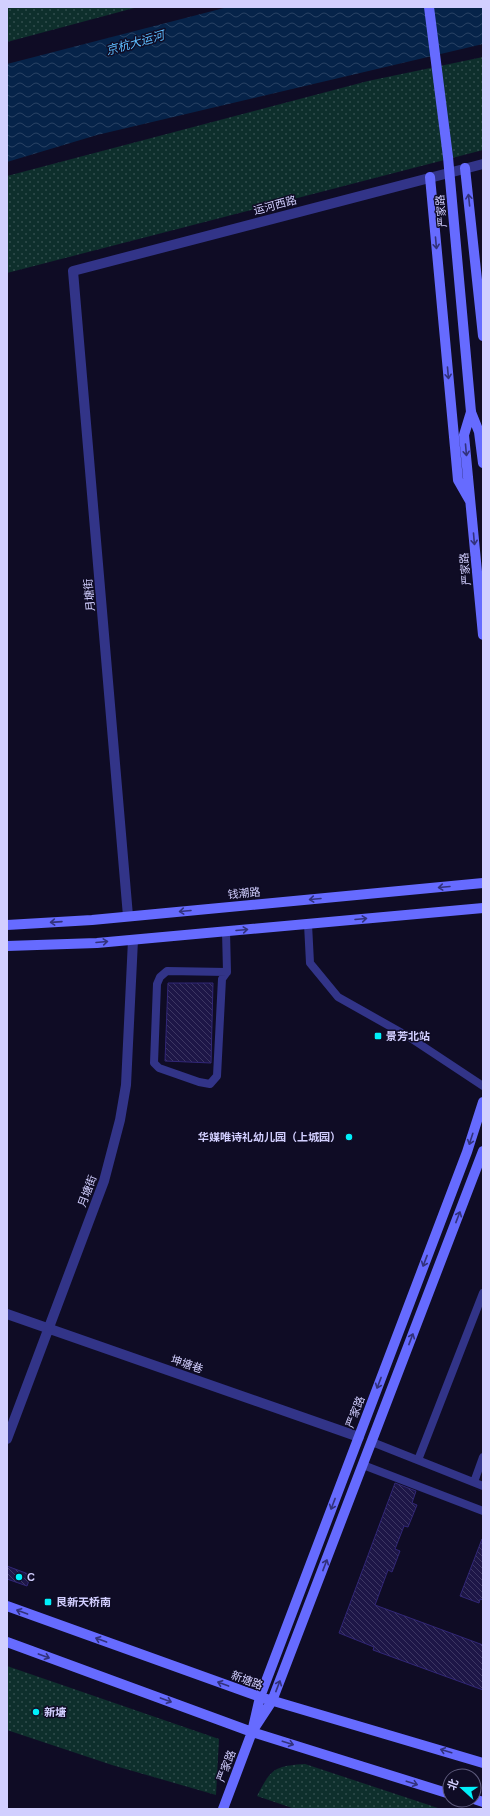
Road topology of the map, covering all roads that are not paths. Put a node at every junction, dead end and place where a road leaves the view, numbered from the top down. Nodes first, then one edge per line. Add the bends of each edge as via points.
1 (428, 7) edge
2 (483, 164) edge
3 (465, 168) junction
4 (430, 177) junction
5 (73, 271) joint
6 (483, 336) edge
7 (471, 412) junction
8 (483, 463) edge
9 (470, 501) junction
10 (483, 636) edge
11 (483, 883) edge
12 (483, 908) edge
13 (128, 916) junction
14 (7, 924) edge
15 (308, 924) junction
16 (226, 931) junction
17 (133, 940) junction
18 (7, 946) edge
19 (227, 972) junction
20 (483, 1086) edge
21 (483, 1102) edge
22 (483, 1151) edge
23 (483, 1293) edge
24 (7, 1314) edge
25 (48, 1328) junction
26 (359, 1436) junction
27 (7, 1439) edge
28 (372, 1442) junction
29 (483, 1458) edge
30 (418, 1460) junction
31 (363, 1465) junction
32 (474, 1482) junction
33 (483, 1486) edge
34 (483, 1511) edge
35 (7, 1606) edge
36 (7, 1642) edge
37 (260, 1697) junction
38 (272, 1701) junction
39 (252, 1732) junction
40 (483, 1763) edge
41 (442, 1791) edge
42 (223, 1809) edge

1 - 7 street, 严家路, bridge via 448,157
2 - 3 street, 运河西路
3 - 4 street, 运河西路
6 -> 3 street
4 - 5 street, 运河西路
4 -> 9 street, 严家路 via 458,480
5 - 13 street, 月塘街
7 - 8 street, 严家路 via 479,432
7 -> 9 street, 严家路 via 464,435
9 -> 10 street, 严家路
11 -> 13 street, 钱潮路
15 -> 12 street
13 -> 14 street, 钱潮路
16 -> 15 street
15 - 20 lane via 310,963 338,997 409,1037
16 - 17 street
16 - 19 lane
18 -> 17 street
17 - 25 street, 月塘街 via 126,1085 120,1120 104,1181
19 - 19 lane via 167,971 160,977 157,984 154,1064 159,1068 210,1084 217,1076 222,979
21 -> 26 street, 严家路 via 467,1152
28 -> 22 street, 严家路
23 - 30 lane
24 - 25 street, 坤塘巷
25 - 26 street, 坤塘巷
25 - 27 street, 月塘街
26 -> 37 street, 严家路
28 - 30 lane
28 - 31 street, 严家路
29 - 32 lane
30 - 32 lane
31 - 34 lane
38 -> 31 street, 严家路
32 - 33 lane
37 -> 35 street, 新塘路
36 -> 39 street
37 - 38 street, 新塘路
37 - 39 street, 严家路
38 - 39 street, 严家路
40 -> 38 street, 新塘路
39 -> 41 street
39 - 42 street, 严家路

